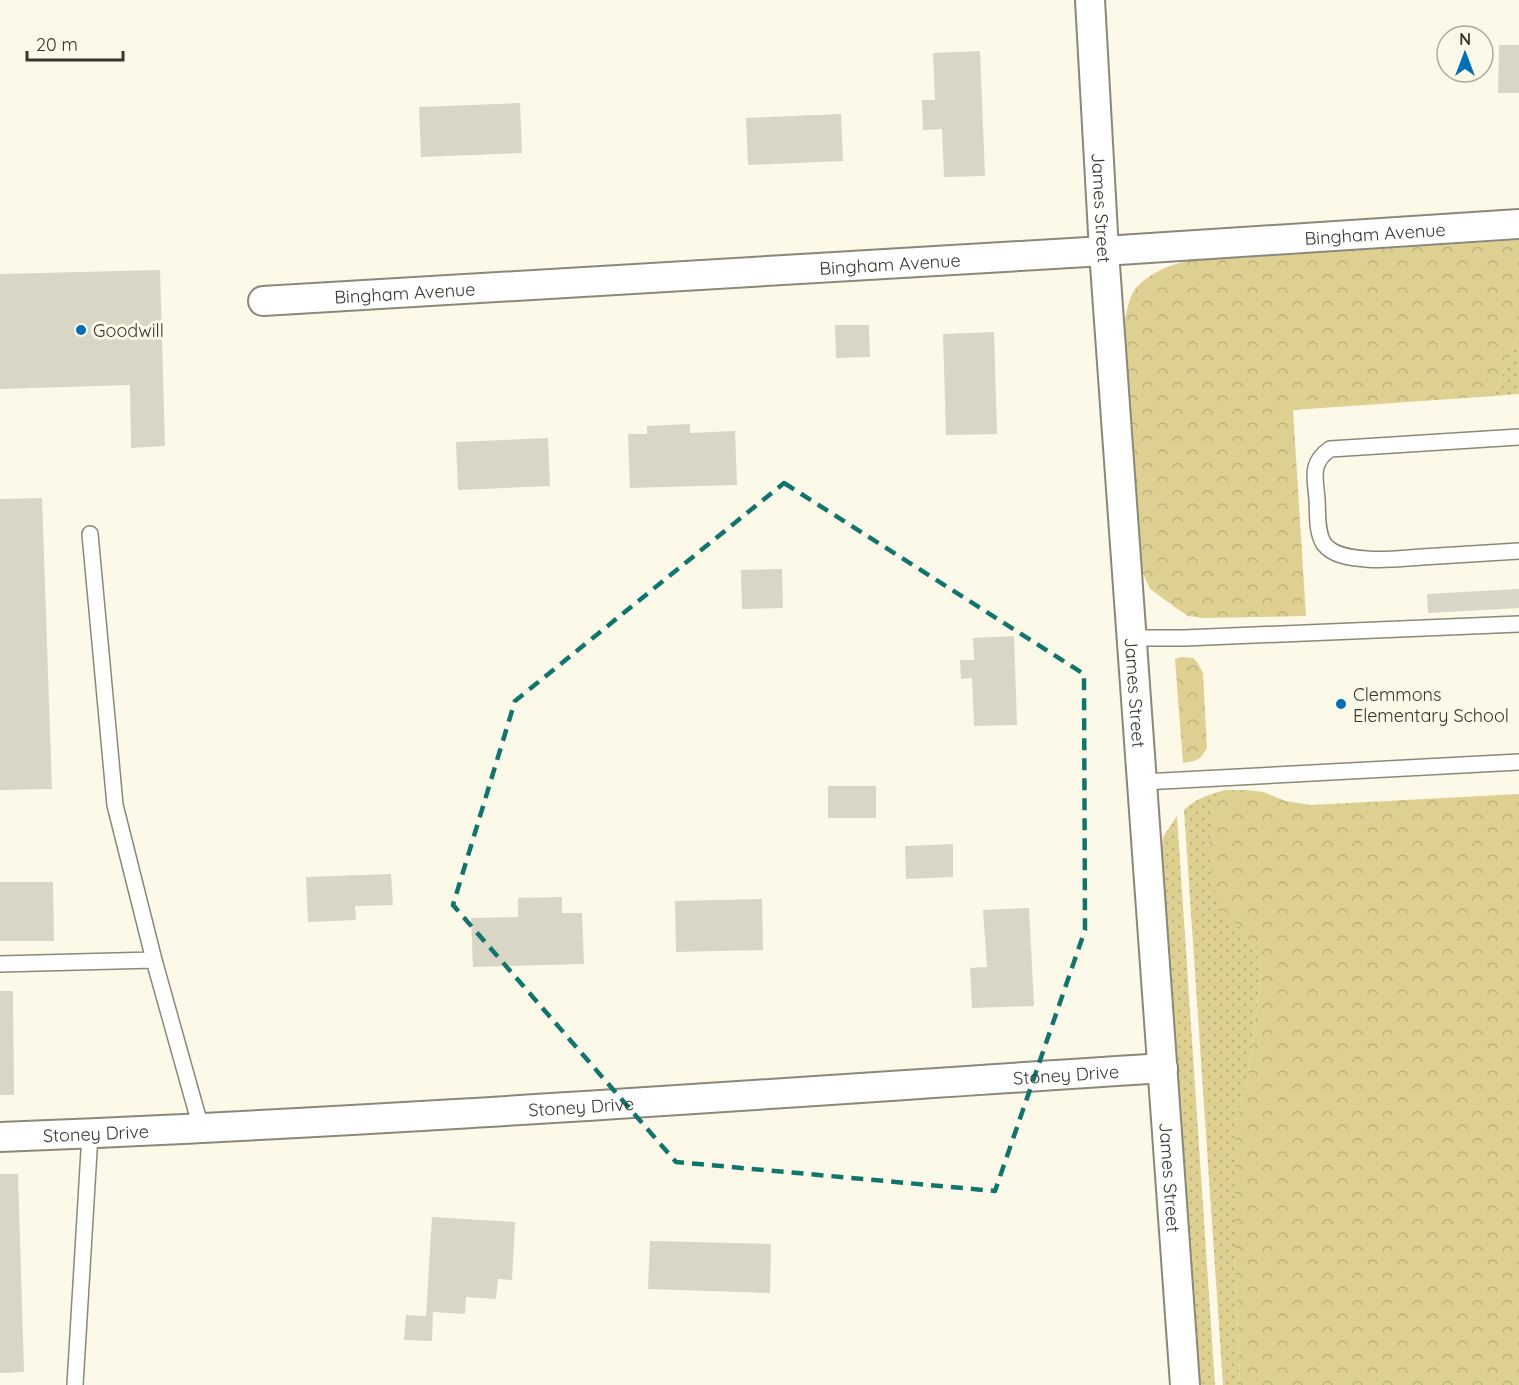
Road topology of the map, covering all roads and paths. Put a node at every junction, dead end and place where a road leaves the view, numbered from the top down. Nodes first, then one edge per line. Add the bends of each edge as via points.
1 (1090, 0) edge
2 (1519, 224) edge
3 (1104, 251) junction
4 (263, 301) dead end
5 (1519, 437) edge
6 (90, 534) dead end
7 (1519, 552) edge
8 (1519, 624) edge
9 (1132, 638) junction
10 (1519, 762) edge
11 (1143, 782) junction
12 (154, 960) junction
13 (0, 964) edge
14 (1163, 1068) junction
15 (201, 1128) junction
16 (90, 1134) junction
17 (0, 1137) edge
18 (75, 1385) edge
19 (1185, 1385) edge

1 - 3 street, James Street
2 - 3 street, Bingham Avenue
3 - 4 street, Bingham Avenue
3 - 9 street, James Street
5 - 7 lane via 1330,449 1316,463 1315,471 1321,538 1336,553 1380,560
6 - 12 lane via 115,805
8 - 9 lane
9 - 11 street, James Street
10 - 11 lane
11 - 14 street, James Street
12 - 13 lane
12 - 15 lane
14 - 15 street, Stoney Drive
14 - 19 street, James Street
15 - 16 street, Stoney Drive
16 - 17 street, Stoney Drive
16 - 18 lane

